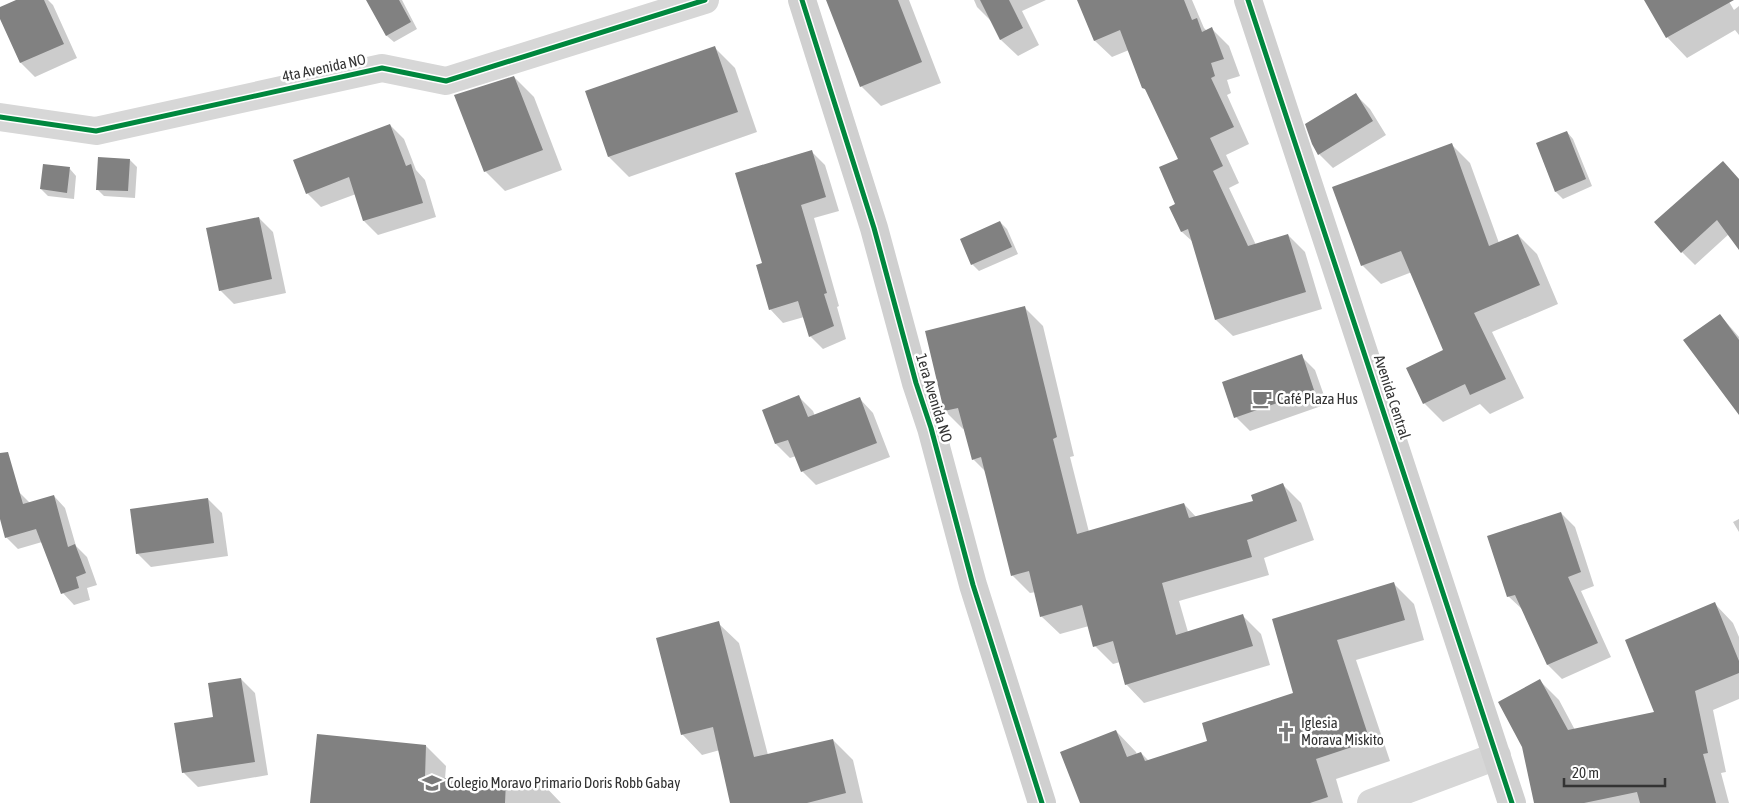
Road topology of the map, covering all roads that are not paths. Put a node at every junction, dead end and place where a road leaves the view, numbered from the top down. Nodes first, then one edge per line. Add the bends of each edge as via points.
1 (705, 0) edge
2 (802, 0) edge
3 (1248, 0) edge
4 (0, 118) edge
5 (1497, 756) junction
6 (1042, 803) edge
7 (1371, 803) edge
8 (1512, 803) edge

1 - 4 street, 4ta Avenida NO via 446,81 382,68 96,131
2 - 6 street, 1era Avenida NO via 874,228 973,585
3 - 5 street, Avenida Central
5 - 7 street
5 - 8 street, Avenida Central

